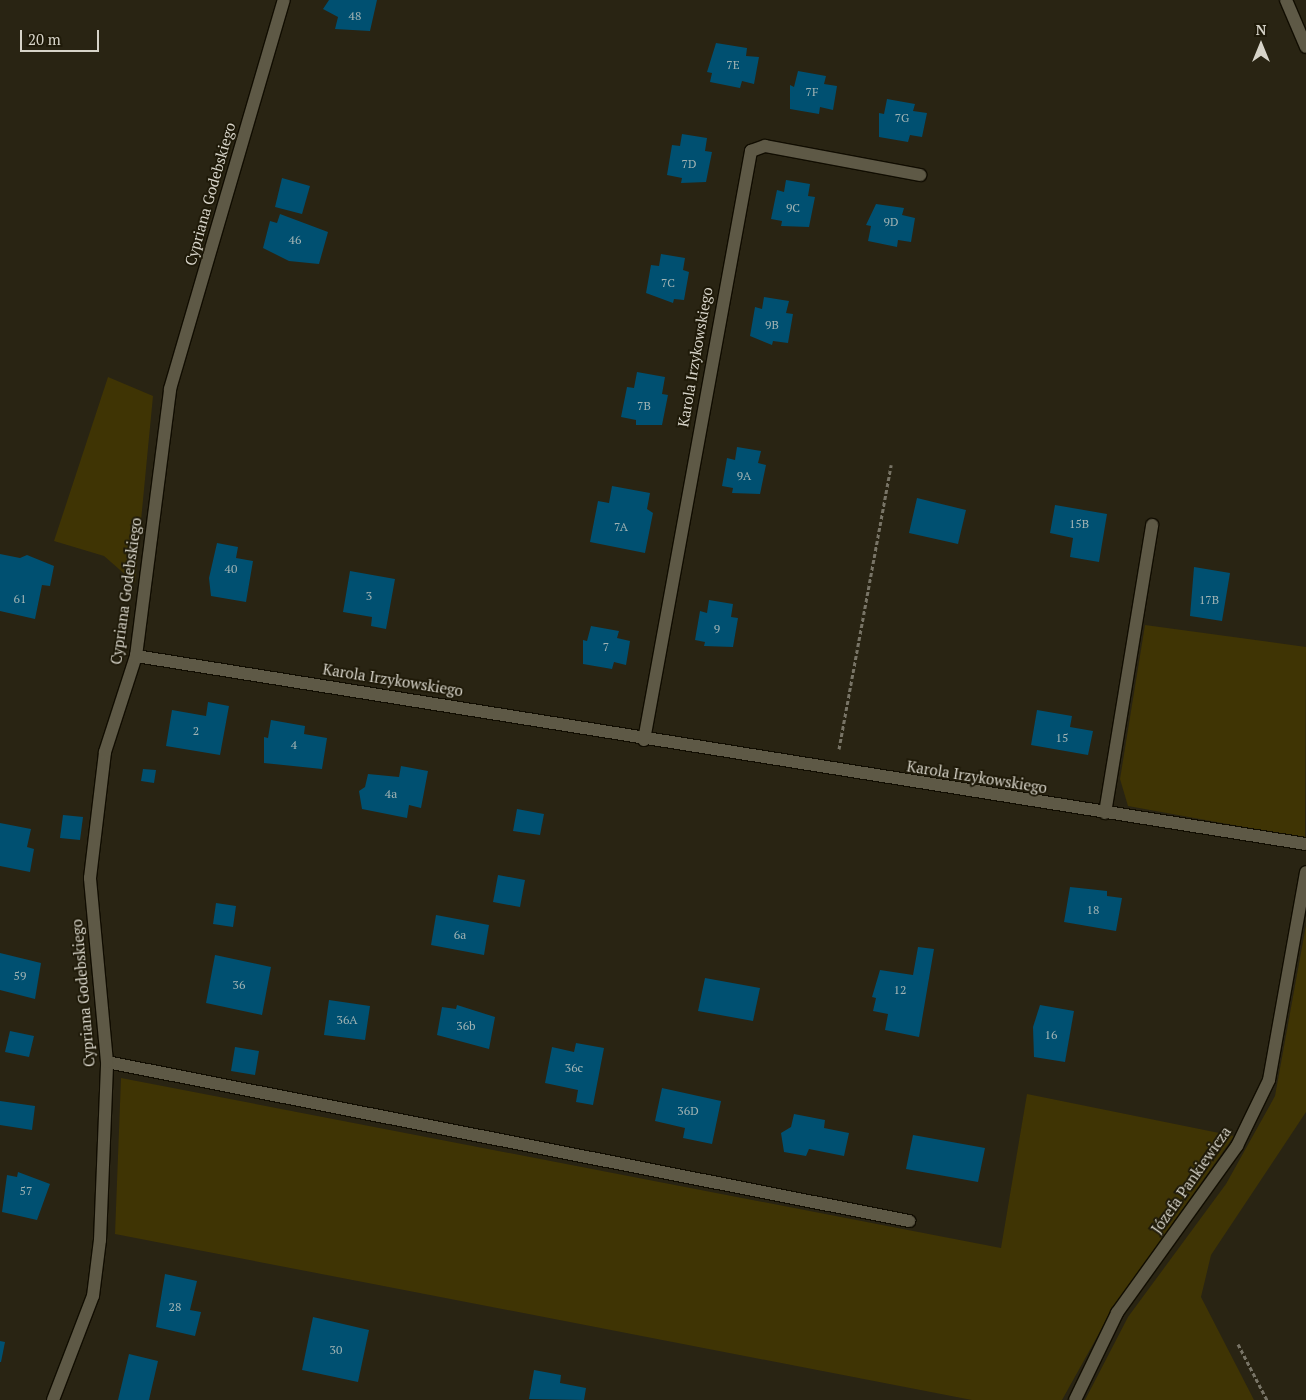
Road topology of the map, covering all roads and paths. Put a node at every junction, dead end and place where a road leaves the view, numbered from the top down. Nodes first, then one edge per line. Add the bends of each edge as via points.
1 (284, 0) edge
2 (1286, 0) edge
3 (1306, 48) edge
4 (920, 175) dead end
5 (891, 465) dead end
6 (1152, 525) dead end
7 (136, 656) junction
8 (644, 740) junction
9 (835, 771) junction
10 (1105, 813) junction
11 (1306, 844) edge
12 (1306, 872) edge
13 (107, 1062) junction
14 (909, 1221) dead end
15 (1238, 1344) dead end
16 (53, 1400) edge
17 (1075, 1400) edge
18 (1267, 1400) edge

1 - 7 street, Cypriana Godebskiego via 170,389
2 - 3 street
4 - 8 street, Karola Irzykowskiego via 765,146 751,151
5 - 9 path
6 - 10 street
7 - 8 street, Karola Irzykowskiego
7 - 13 street, Cypriana Godebskiego via 105,752 90,878
8 - 9 street, Karola Irzykowskiego
9 - 10 street, Karola Irzykowskiego
10 - 11 street, Karola Irzykowskiego
12 - 17 street, Józefa Pankiewicza via 1269,1080 1237,1146 1118,1313
13 - 14 street
13 - 16 street, Cypriana Godebskiego via 100,1240 93,1296
15 - 18 path

